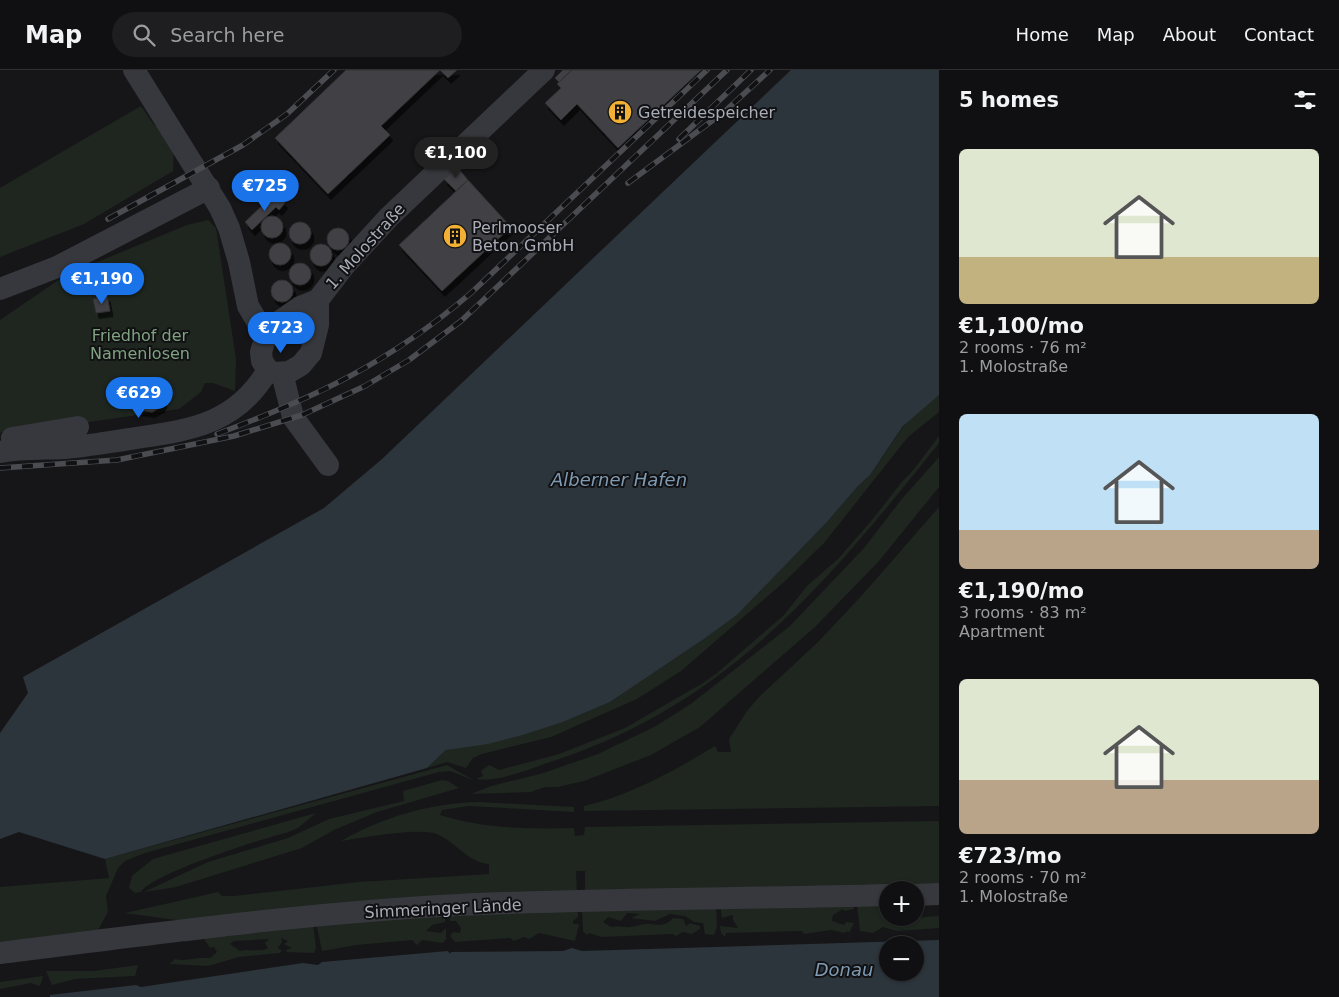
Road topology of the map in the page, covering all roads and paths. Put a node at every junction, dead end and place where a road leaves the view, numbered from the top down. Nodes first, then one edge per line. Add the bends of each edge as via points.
1 (134, 70) edge
2 (544, 70) edge
3 (209, 188) junction
4 (0, 289) edge
5 (318, 300) junction
6 (266, 336) junction
7 (275, 372) junction
8 (78, 427) dead end
9 (4, 452) edge
10 (328, 465) dead end
11 (939, 894) edge
12 (879, 895) edge
13 (924, 895) edge
14 (0, 953) edge

1 - 3 street via 157,111
2 - 5 street, 1. Molostraße via 389,217
3 - 4 street via 57,267
3 - 6 street via 229,228 248,306
5 - 6 street, 1. Molostraße via 286,316
5 - 7 street, 1. Molostraße via 318,325 311,353 300,366
6 - 7 street via 262,361
7 - 9 street via 215,420 188,430 68,448
7 - 10 street via 293,417
8 - 9 street via 12,438
11 - 13 street
12 - 14 street, Simmeringer Lände via 458,905 201,928

